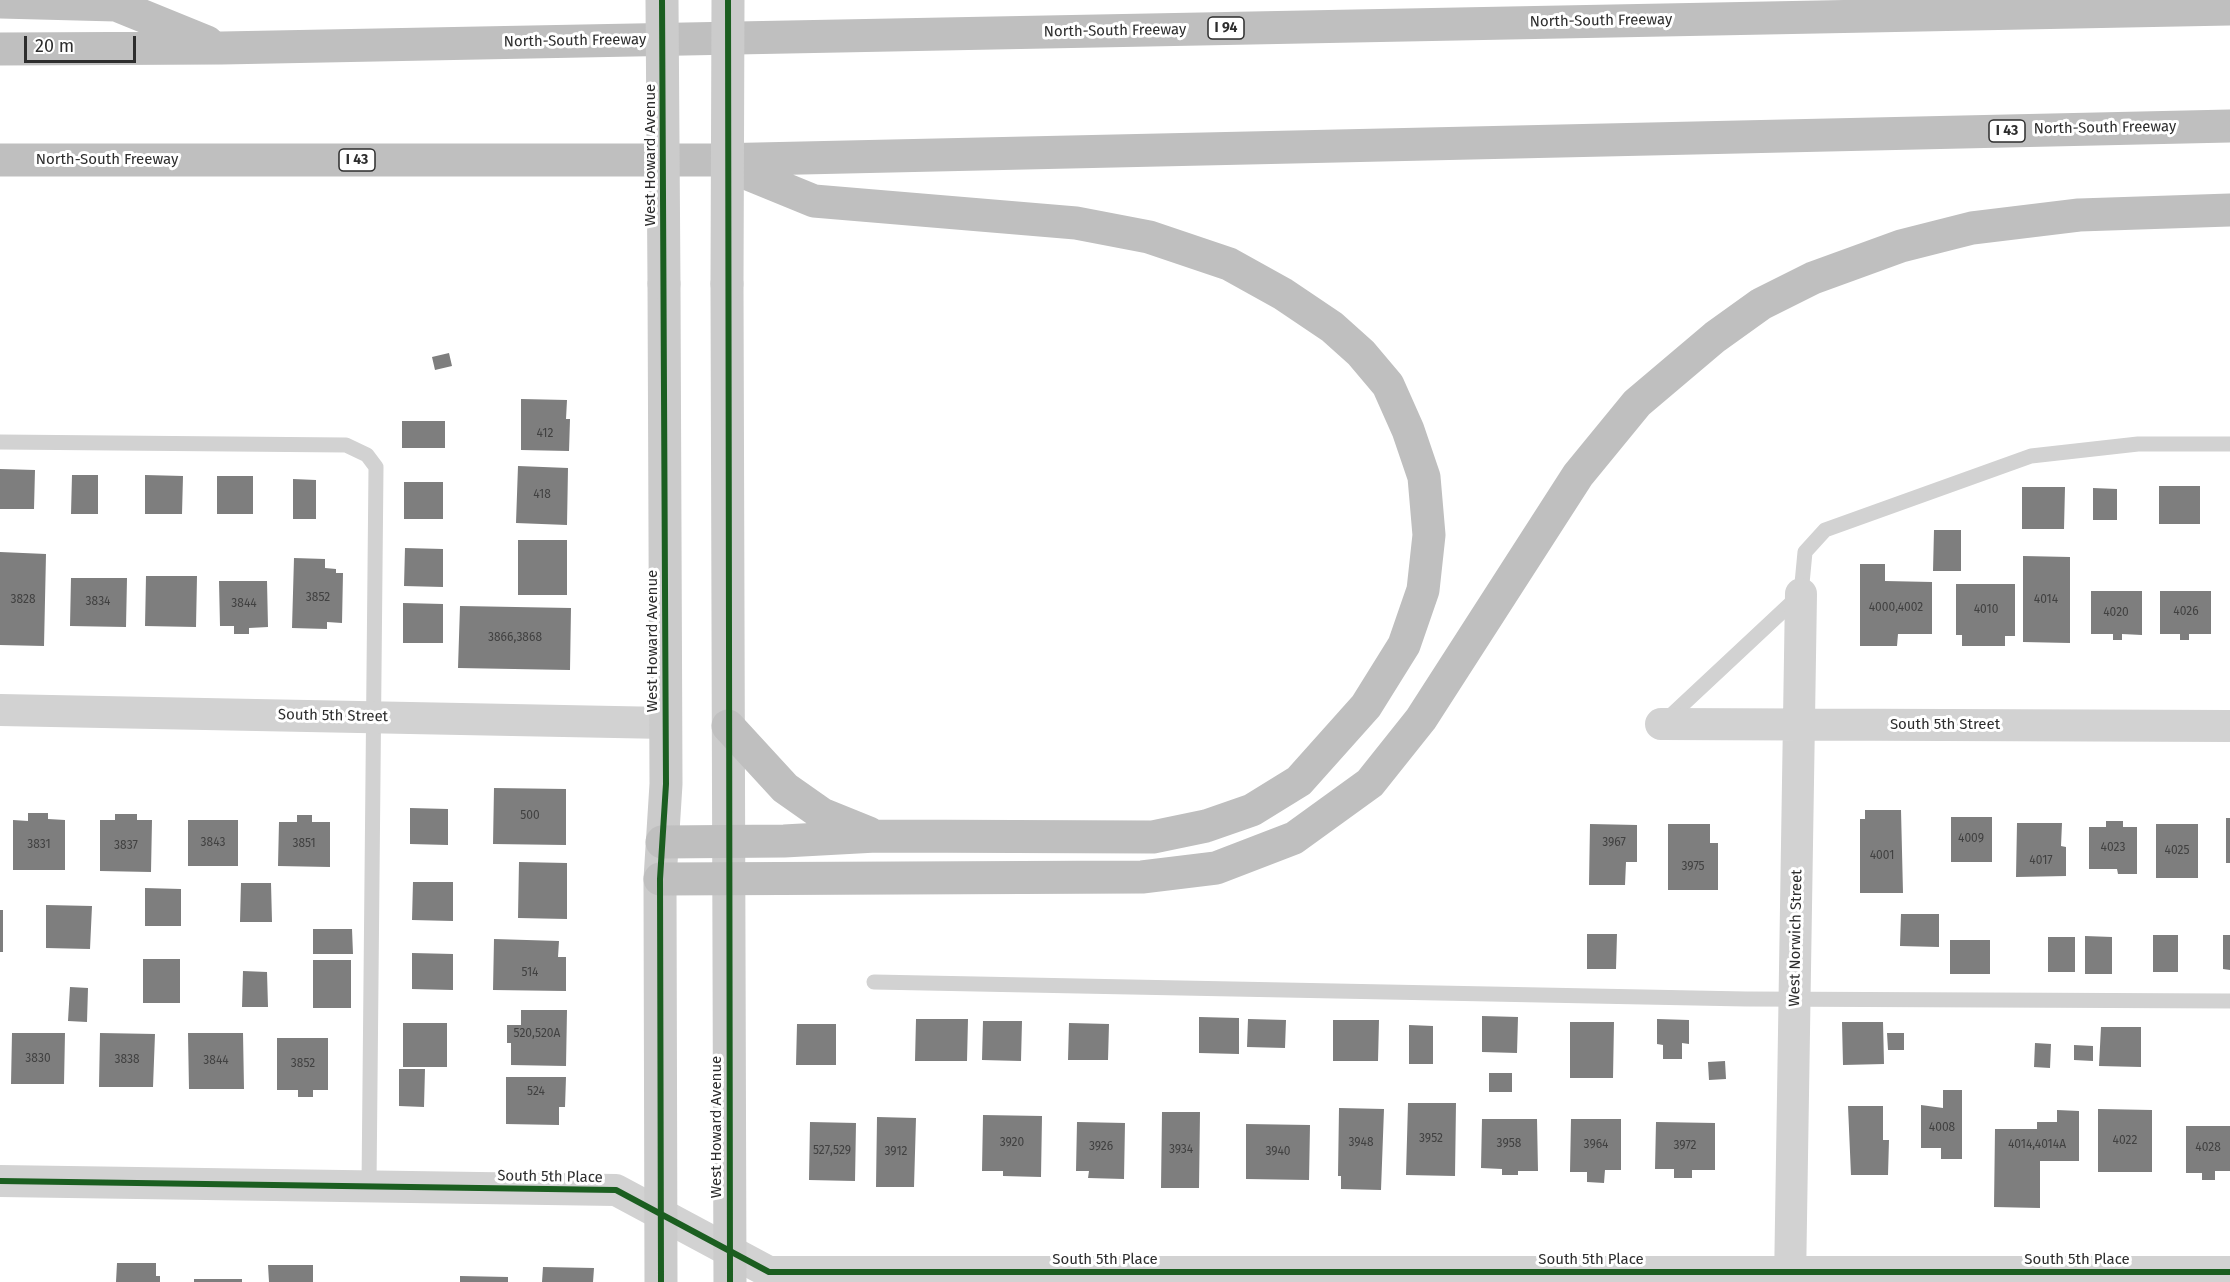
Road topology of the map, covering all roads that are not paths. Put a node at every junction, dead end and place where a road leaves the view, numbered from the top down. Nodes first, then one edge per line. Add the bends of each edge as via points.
1 (662, 0) edge
2 (728, 0) edge
3 (0, 2) edge
4 (2230, 9) edge
5 (222, 48) junction
6 (0, 49) edge
7 (2230, 126) edge
8 (0, 160) edge
9 (713, 160) junction
10 (2230, 210) edge
11 (0, 442) edge
12 (2230, 444) edge
13 (1801, 594) junction
14 (0, 710) edge
15 (375, 717) junction
16 (666, 723) junction
17 (1661, 724) joint
18 (1799, 725) junction
19 (728, 726) junction
20 (2230, 726) edge
21 (876, 836) junction
22 (729, 841) junction
23 (662, 842) junction
24 (660, 879) junction
25 (729, 879) junction
26 (874, 982) dead end
27 (1795, 1000) junction
28 (2230, 1001) edge
29 (0, 1181) edge
30 (369, 1186) junction
31 (660, 1213) junction
32 (730, 1267) edge
33 (2230, 1272) edge
34 (1790, 1277) edge
35 (661, 1282) edge

1 - 16 main road, West Howard Avenue, bridge
2 - 19 main road, West Howard Avenue, bridge
3 - 5 highway via 116,5
4 - 5 highway, North-South Freeway / I 94
5 - 6 highway, North-South Freeway
7 - 9 highway, North-South Freeway / I 43
8 - 9 highway, North-South Freeway / I 43
9 - 21 highway via 814,201 1076,223 1149,237 1229,264 1322,320 1361,353 1388,386 1424,477 1429,535 1423,590 1404,645 1366,706 1299,781 1252,810 1206,826 1153,837
10 - 25 highway via 2079,215 1972,228 1901,246 1813,278 1761,304 1637,403 1578,475 1421,719 1370,783 1294,838 1216,868 1142,877
11 - 15 lane via 346,445 367,455 376,467
12 - 13 lane via 2138,444 2031,456 1972,476 1825,530 1805,552
13 - 17 lane
13 - 18 street, West Norwich Street
14 - 15 street, South 5th Street
15 - 16 street, South 5th Street
15 - 30 lane
16 - 23 main road, West Howard Avenue
17 - 18 street, South 5th Street
18 - 20 street, South 5th Street
18 - 27 street, West Norwich Street
19 - 21 highway via 785,788 822,813
19 - 22 main road, West Howard Avenue
21 - 22 highway
22 - 23 highway
22 - 25 main road, West Howard Avenue
23 - 24 main road, West Howard Avenue
24 - 25 highway
24 - 31 main road, West Howard Avenue
25 - 32 main road, West Howard Avenue
26 - 27 lane
27 - 28 lane
27 - 34 street, West Norwich Street
29 - 30 street, South 5th Place
30 - 31 street, South 5th Place via 616,1190
31 - 32 street, South 5th Place
31 - 35 main road, West Howard Avenue
32 - 34 street, South 5th Place via 769,1272
33 - 34 street, South 5th Place

